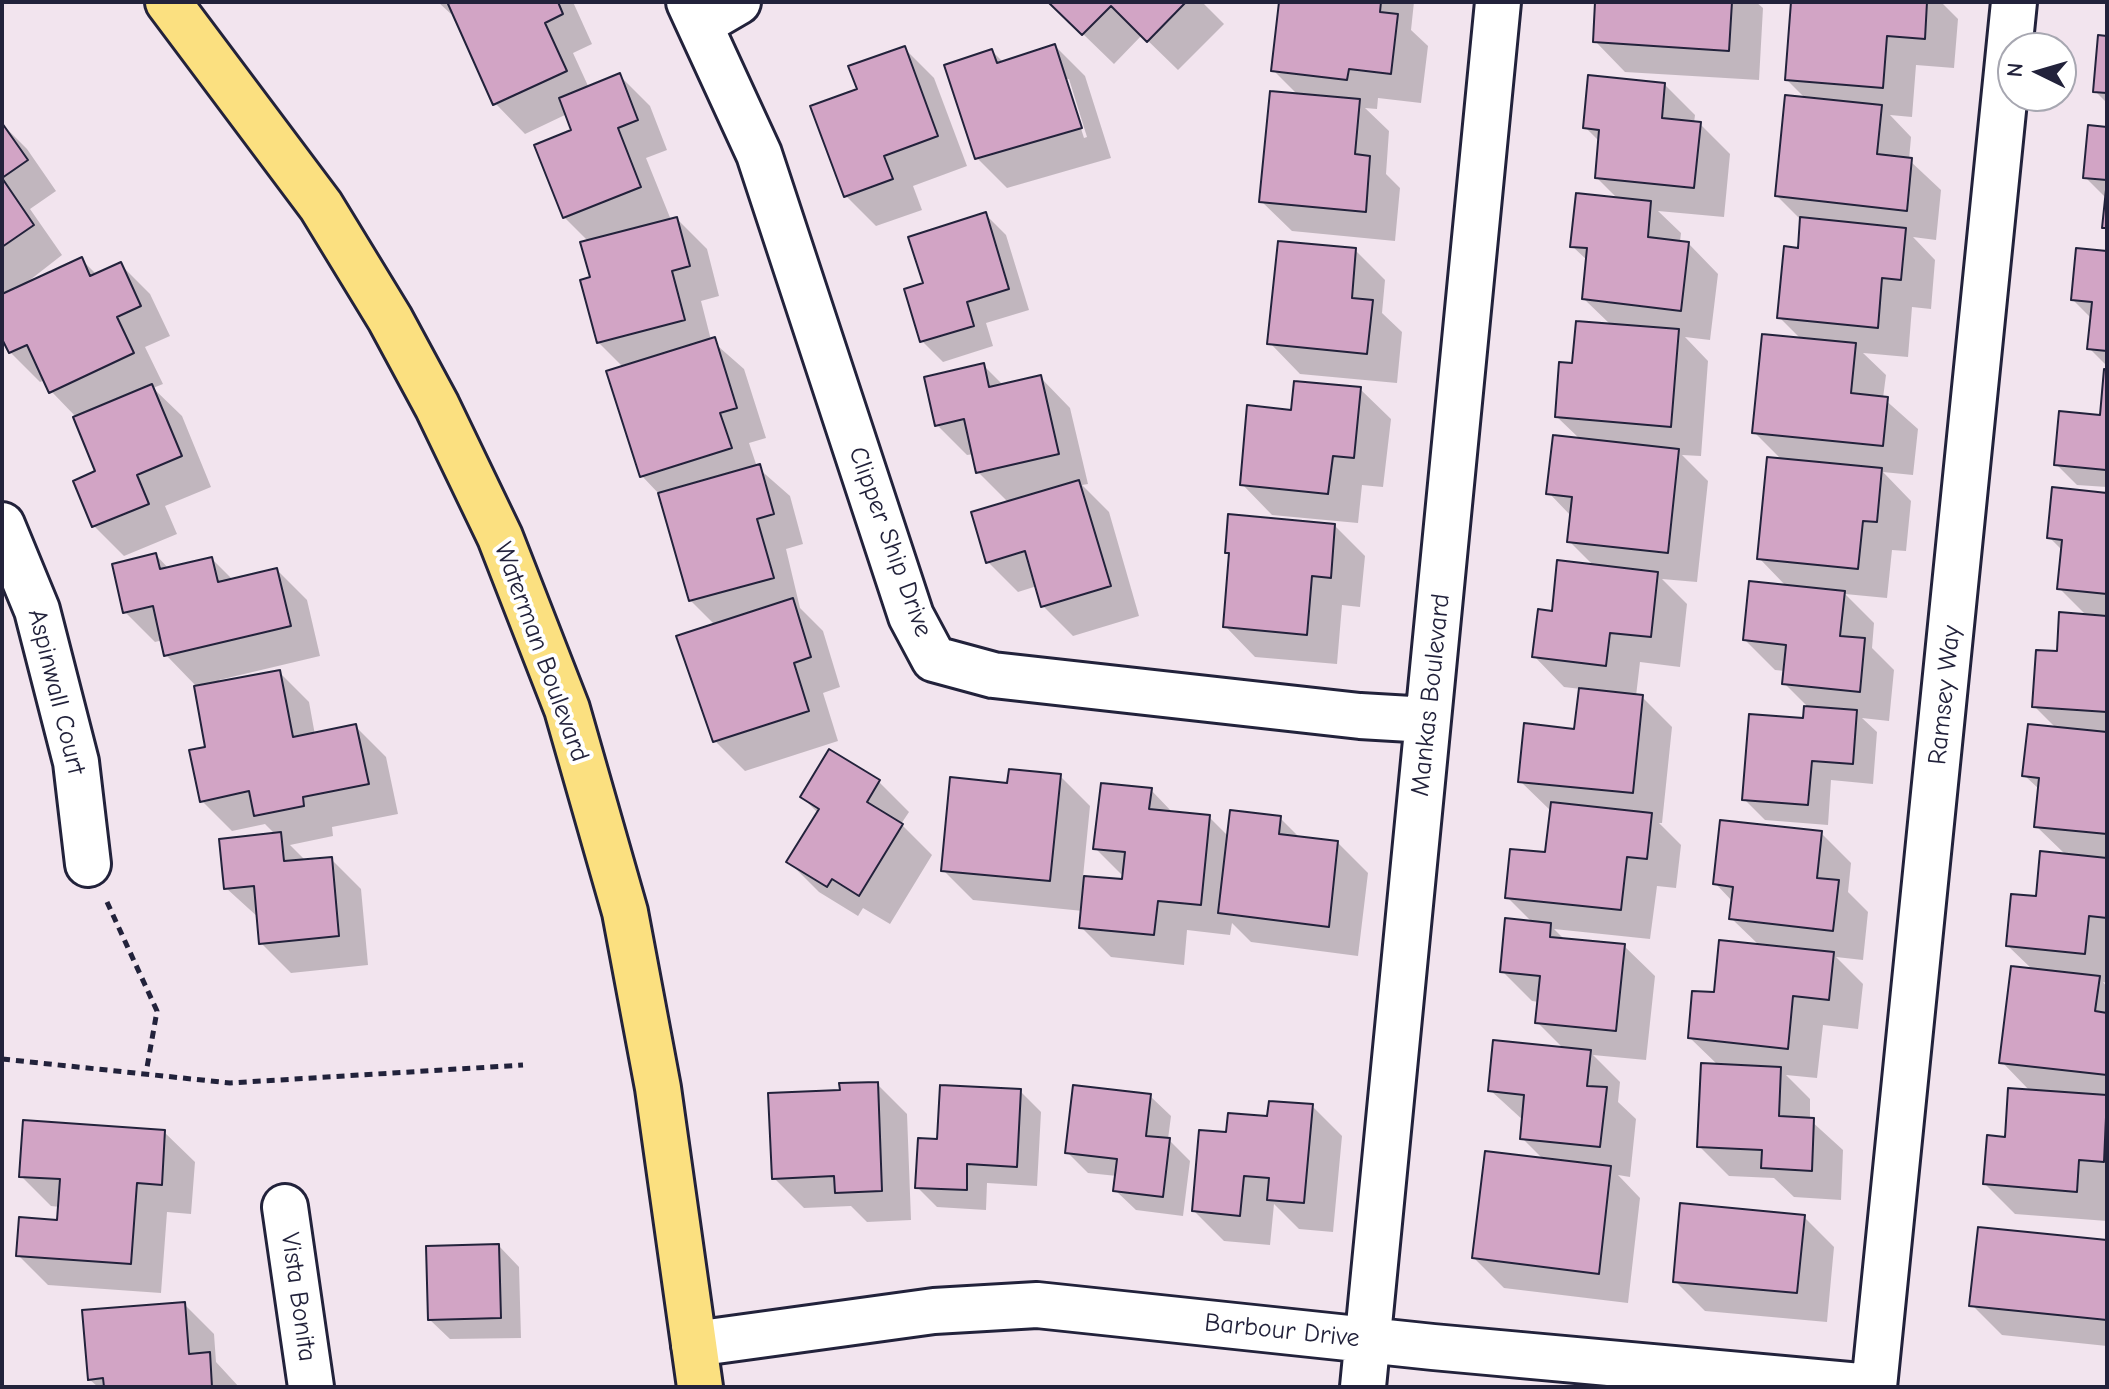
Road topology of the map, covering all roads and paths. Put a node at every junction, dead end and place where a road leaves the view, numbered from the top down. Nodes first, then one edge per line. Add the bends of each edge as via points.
1 (168, 2) edge
2 (1498, 2) edge
3 (2014, 2) edge
4 (710, 9) edge
5 (2, 525) edge
6 (1428, 720) junction
7 (88, 864) joint
8 (2, 1059) edge
9 (523, 1065) dead end
10 (146, 1073) junction
11 (285, 1207) dead end
12 (1367, 1340) junction
13 (694, 1344) junction
14 (311, 1387) edge
15 (700, 1387) edge
16 (1363, 1387) edge
17 (1872, 1387) edge

1 - 13 main road, Waterman Boulevard via 336,231 437,406 505,551 567,709 625,912 658,1088
2 - 6 street, Mankas Boulevard
3 - 17 street, Ramsey Way
4 - 6 street, Clipper Ship Drive via 911,616 934,659 993,675
5 - 7 street, Aspinwall Court via 41,625 76,762
6 - 12 street, Mankas Boulevard
7 - 10 path via 157,1011
8 - 10 path
9 - 10 path via 230,1083
11 - 14 street, Vista Bonita
12 - 13 street, Barbour Drive via 1037,1305 934,1311
12 - 16 street, Mankas Boulevard
12 - 17 street, Barbour Drive
13 - 15 main road, Waterman Boulevard

